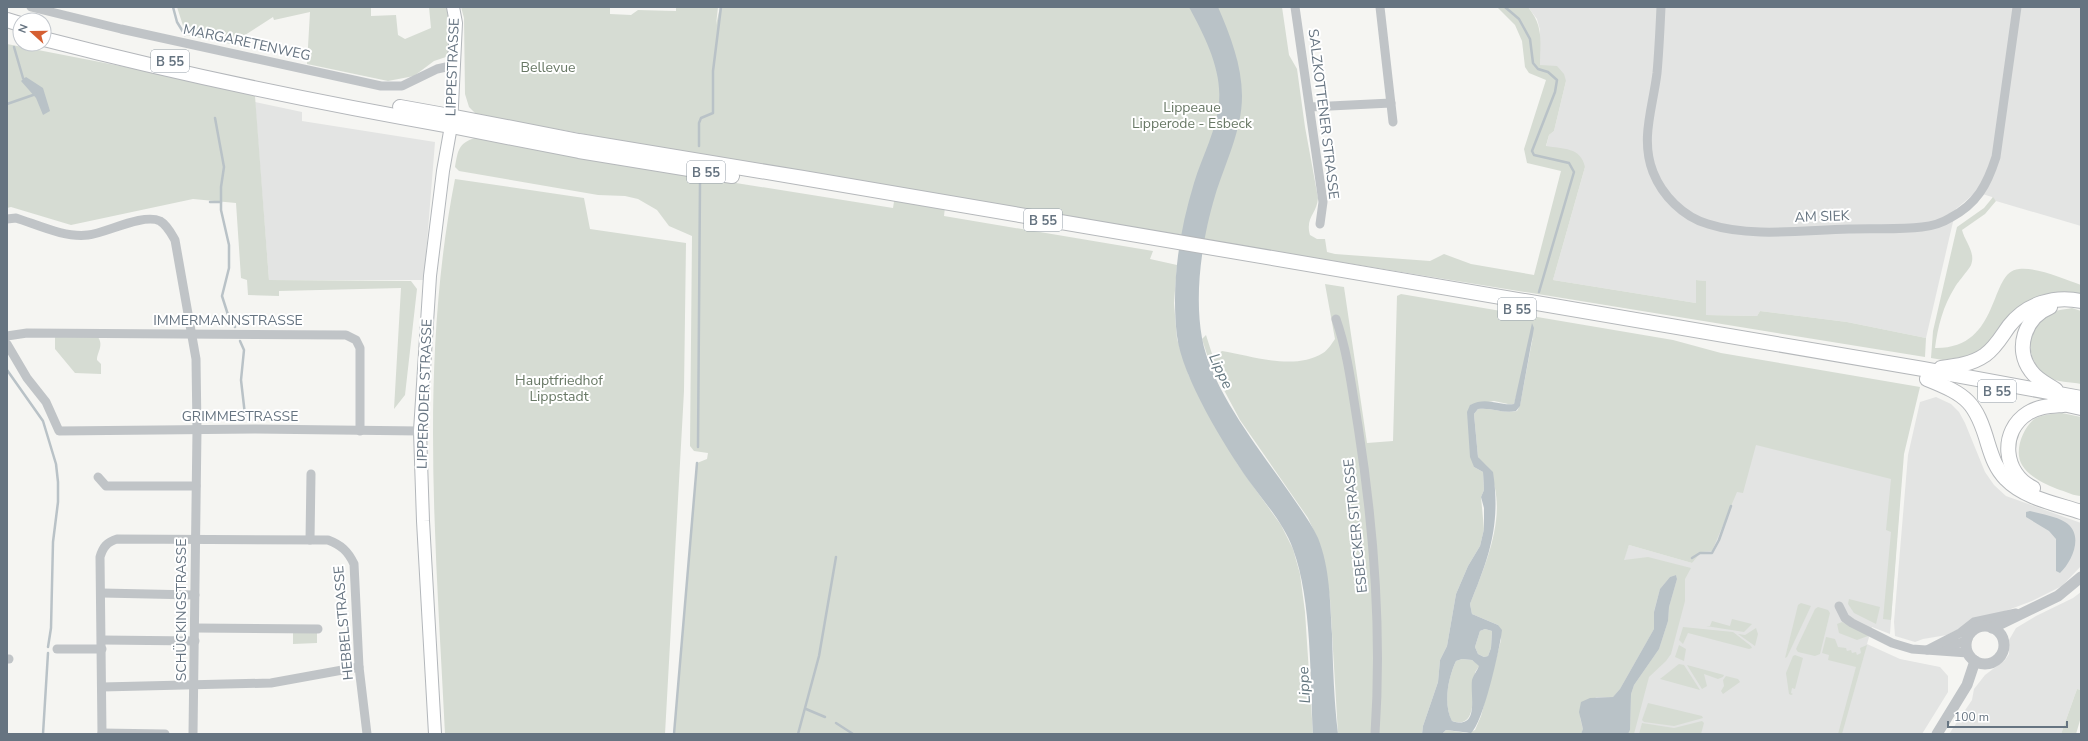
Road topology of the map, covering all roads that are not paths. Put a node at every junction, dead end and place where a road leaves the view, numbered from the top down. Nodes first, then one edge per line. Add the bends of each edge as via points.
1 (31, 7) edge
2 (453, 7) edge
3 (1295, 7) edge
4 (1380, 7) edge
5 (1661, 7) edge
6 (2017, 7) edge
7 (52, 32) edge
8 (52, 41) edge
9 (455, 65) junction
10 (1391, 103) junction
11 (1310, 107) junction
12 (451, 121) junction
13 (1393, 122) dead end
14 (7, 219) edge
15 (1320, 224) dead end
16 (2081, 301) edge
17 (2081, 307) edge
18 (1336, 319) dead end
19 (192, 334) junction
20 (7, 336) edge
21 (7, 344) edge
22 (1925, 374) junction
23 (2081, 398) edge
24 (2064, 399) junction
25 (2081, 408) edge
26 (197, 430) junction
27 (360, 431) junction
28 (420, 431) junction
29 (311, 474) dead end
30 (98, 477) dead end
31 (196, 486) junction
32 (2081, 504) edge
33 (2081, 512) edge
34 (195, 539) junction
35 (310, 540) junction
36 (2081, 577) edge
37 (102, 593) junction
38 (196, 595) junction
39 (1839, 606) dead end
40 (2032, 608) junction
41 (2018, 615) junction
42 (195, 628) junction
43 (1992, 628) junction
44 (318, 629) dead end
45 (2003, 638) junction
46 (1968, 639) junction
47 (195, 641) junction
48 (102, 645) junction
49 (57, 649) dead end
50 (1927, 650) junction
51 (1972, 657) junction
52 (1986, 664) junction
53 (360, 667) junction
54 (195, 686) junction
55 (102, 687) junction
56 (1955, 706) junction
57 (102, 734) edge
58 (165, 734) edge
59 (193, 734) edge
60 (367, 734) edge
61 (435, 734) edge
62 (1375, 734) edge
63 (1938, 734) edge

1 - 9 street, MARGARETENWEG via 381,86 402,86 437,69
2 - 9 main road, LIPPESTRASSE via 456,23
3 - 11 street, SALZKOTTENER STRASSE
4 - 10 street
5 - 6 street, AM SIEK via 1656,75 1646,130 1647,154 1653,172 1665,194 1684,213 1706,224 1731,230 1760,232 1923,227 1950,218 1967,207 1989,179 1996,157
7 - 12 main road, B 55 via 118,50 296,90
8 - 12 main road, B 55 via 294,97
9 - 12 main road, LIPPESTRASSE
10 - 11 street
10 - 13 street
11 - 15 street, SALZKOTTENER STRASSE via 1323,202
12 - 22 main road, B 55 via 612,152
12 - 28 main road, LIPPERODER STRASSE via 430,276
14 - 19 street, SCHÜCKINGSTRASSE via 16,218 69,234 87,235 140,221 160,221 169,229 175,240
16 - 22 main road via 2058,299 2036,305 2015,320 1997,344 1984,356
17 - 24 main road via 2060,304 2047,308 2032,319 2024,337 2023,351 2030,370
18 - 62 street, ESBECKER STRASSE via 1342,336 1357,422 1374,562 1378,626
19 - 20 street, IMMERMANNSTRASSE via 27,333
19 - 26 street, SCHÜCKINGSTRASSE via 196,359
19 - 27 street, IMMERMANNSTRASSE via 351,337 360,348
21 - 26 street, GRIMMESTRASSE via 27,378 46,402 59,430
22 - 24 main road, B 55
22 - 33 main road via 1959,393 1973,407 1994,462 2011,484 2022,491
23 - 24 main road, B 55
24 - 25 main road, B 55
24 - 32 main road via 2024,416 2012,432 2008,444 2008,457 2013,469 2026,484
26 - 27 street, GRIMMESTRASSE
26 - 31 street, SCHÜCKINGSTRASSE
27 - 28 street, GRIMMESTRASSE
28 - 61 main road, LIPPERODER STRASSE
29 - 35 street
30 - 31 street via 106,486
31 - 34 street, SCHÜCKINGSTRASSE
34 - 35 street, HEBBELSTRASSE
34 - 37 street, HEBBELSTRASSE via 117,539 109,542 102,549 100,557
34 - 38 street, SCHÜCKINGSTRASSE
35 - 53 street, HEBBELSTRASSE via 328,540 338,544 348,552 354,564
36 - 40 street via 2067,590
37 - 38 street
37 - 48 street
38 - 42 street, SCHÜCKINGSTRASSE
39 - 50 street via 1845,618 1869,633 1898,645
40 - 41 street
40 - 50 street via 1974,622 1960,633
41 - 43 street
41 - 45 street
42 - 44 street
42 - 47 street, SCHÜCKINGSTRASSE
43 - 45 street
43 - 46 street via 1976,629
45 - 52 street via 2004,647 2001,655 1995,662
46 - 50 street
46 - 51 street
47 - 48 street
47 - 54 street, SCHÜCKINGSTRASSE
48 - 49 street
48 - 55 street
50 - 51 street
51 - 52 street
51 - 56 street via 1972,672
52 - 56 street
53 - 54 street via 271,683
53 - 60 street, HEBBELSTRASSE
54 - 55 street
54 - 59 street, SCHÜCKINGSTRASSE
55 - 57 street
56 - 63 street
57 - 58 street

